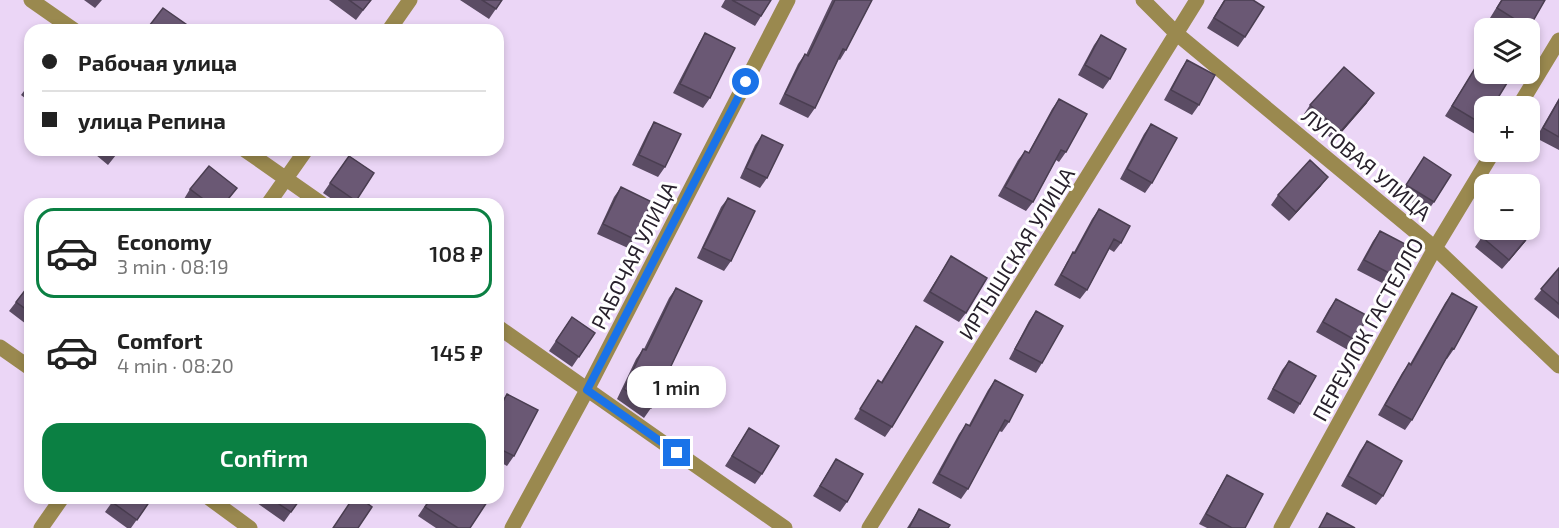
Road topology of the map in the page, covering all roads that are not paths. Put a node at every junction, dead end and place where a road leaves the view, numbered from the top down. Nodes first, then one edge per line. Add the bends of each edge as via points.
1 (31, 0) edge
2 (410, 0) edge
3 (788, 0) edge
4 (1143, 0) edge
5 (1197, 0) edge
6 (65, 24) edge
7 (393, 24) edge
8 (1177, 34) junction
9 (1559, 40) edge
10 (1554, 60) edge
11 (1527, 96) edge
12 (254, 156) edge
13 (302, 156) edge
14 (1487, 162) edge
15 (286, 178) junction
16 (272, 198) edge
17 (314, 198) edge
18 (1436, 248) junction
19 (504, 331) edge
20 (0, 347) edge
21 (24, 365) edge
22 (1559, 366) edge
23 (587, 390) junction
24 (58, 504) edge
25 (216, 504) edge
26 (41, 528) edge
27 (250, 528) edge
28 (512, 528) edge
29 (785, 528) edge
30 (869, 528) edge
31 (1281, 528) edge

1 - 6 street
2 - 7 street
3 - 23 street, РАБОЧАЯ УЛИЦА
4 - 8 street, ЛУГОВАЯ УЛИЦА
5 - 8 street, ИРТЫШСКАЯ УЛИЦА
8 - 18 street, ЛУГОВАЯ УЛИЦА
8 - 30 street, ИРТЫШСКАЯ УЛИЦА
9 - 10 street
10 - 11 street
12 - 15 street
13 - 15 street
14 - 18 street, ПЕРЕУЛОК ГАСТЕЛЛО
15 - 16 street
15 - 17 street
18 - 22 street, ЛУГОВАЯ УЛИЦА
18 - 31 street, ПЕРЕУЛОК ГАСТЕЛЛО
19 - 23 street
20 - 21 street
23 - 28 street, РАБОЧАЯ УЛИЦА
23 - 29 street
24 - 26 street
25 - 27 street

